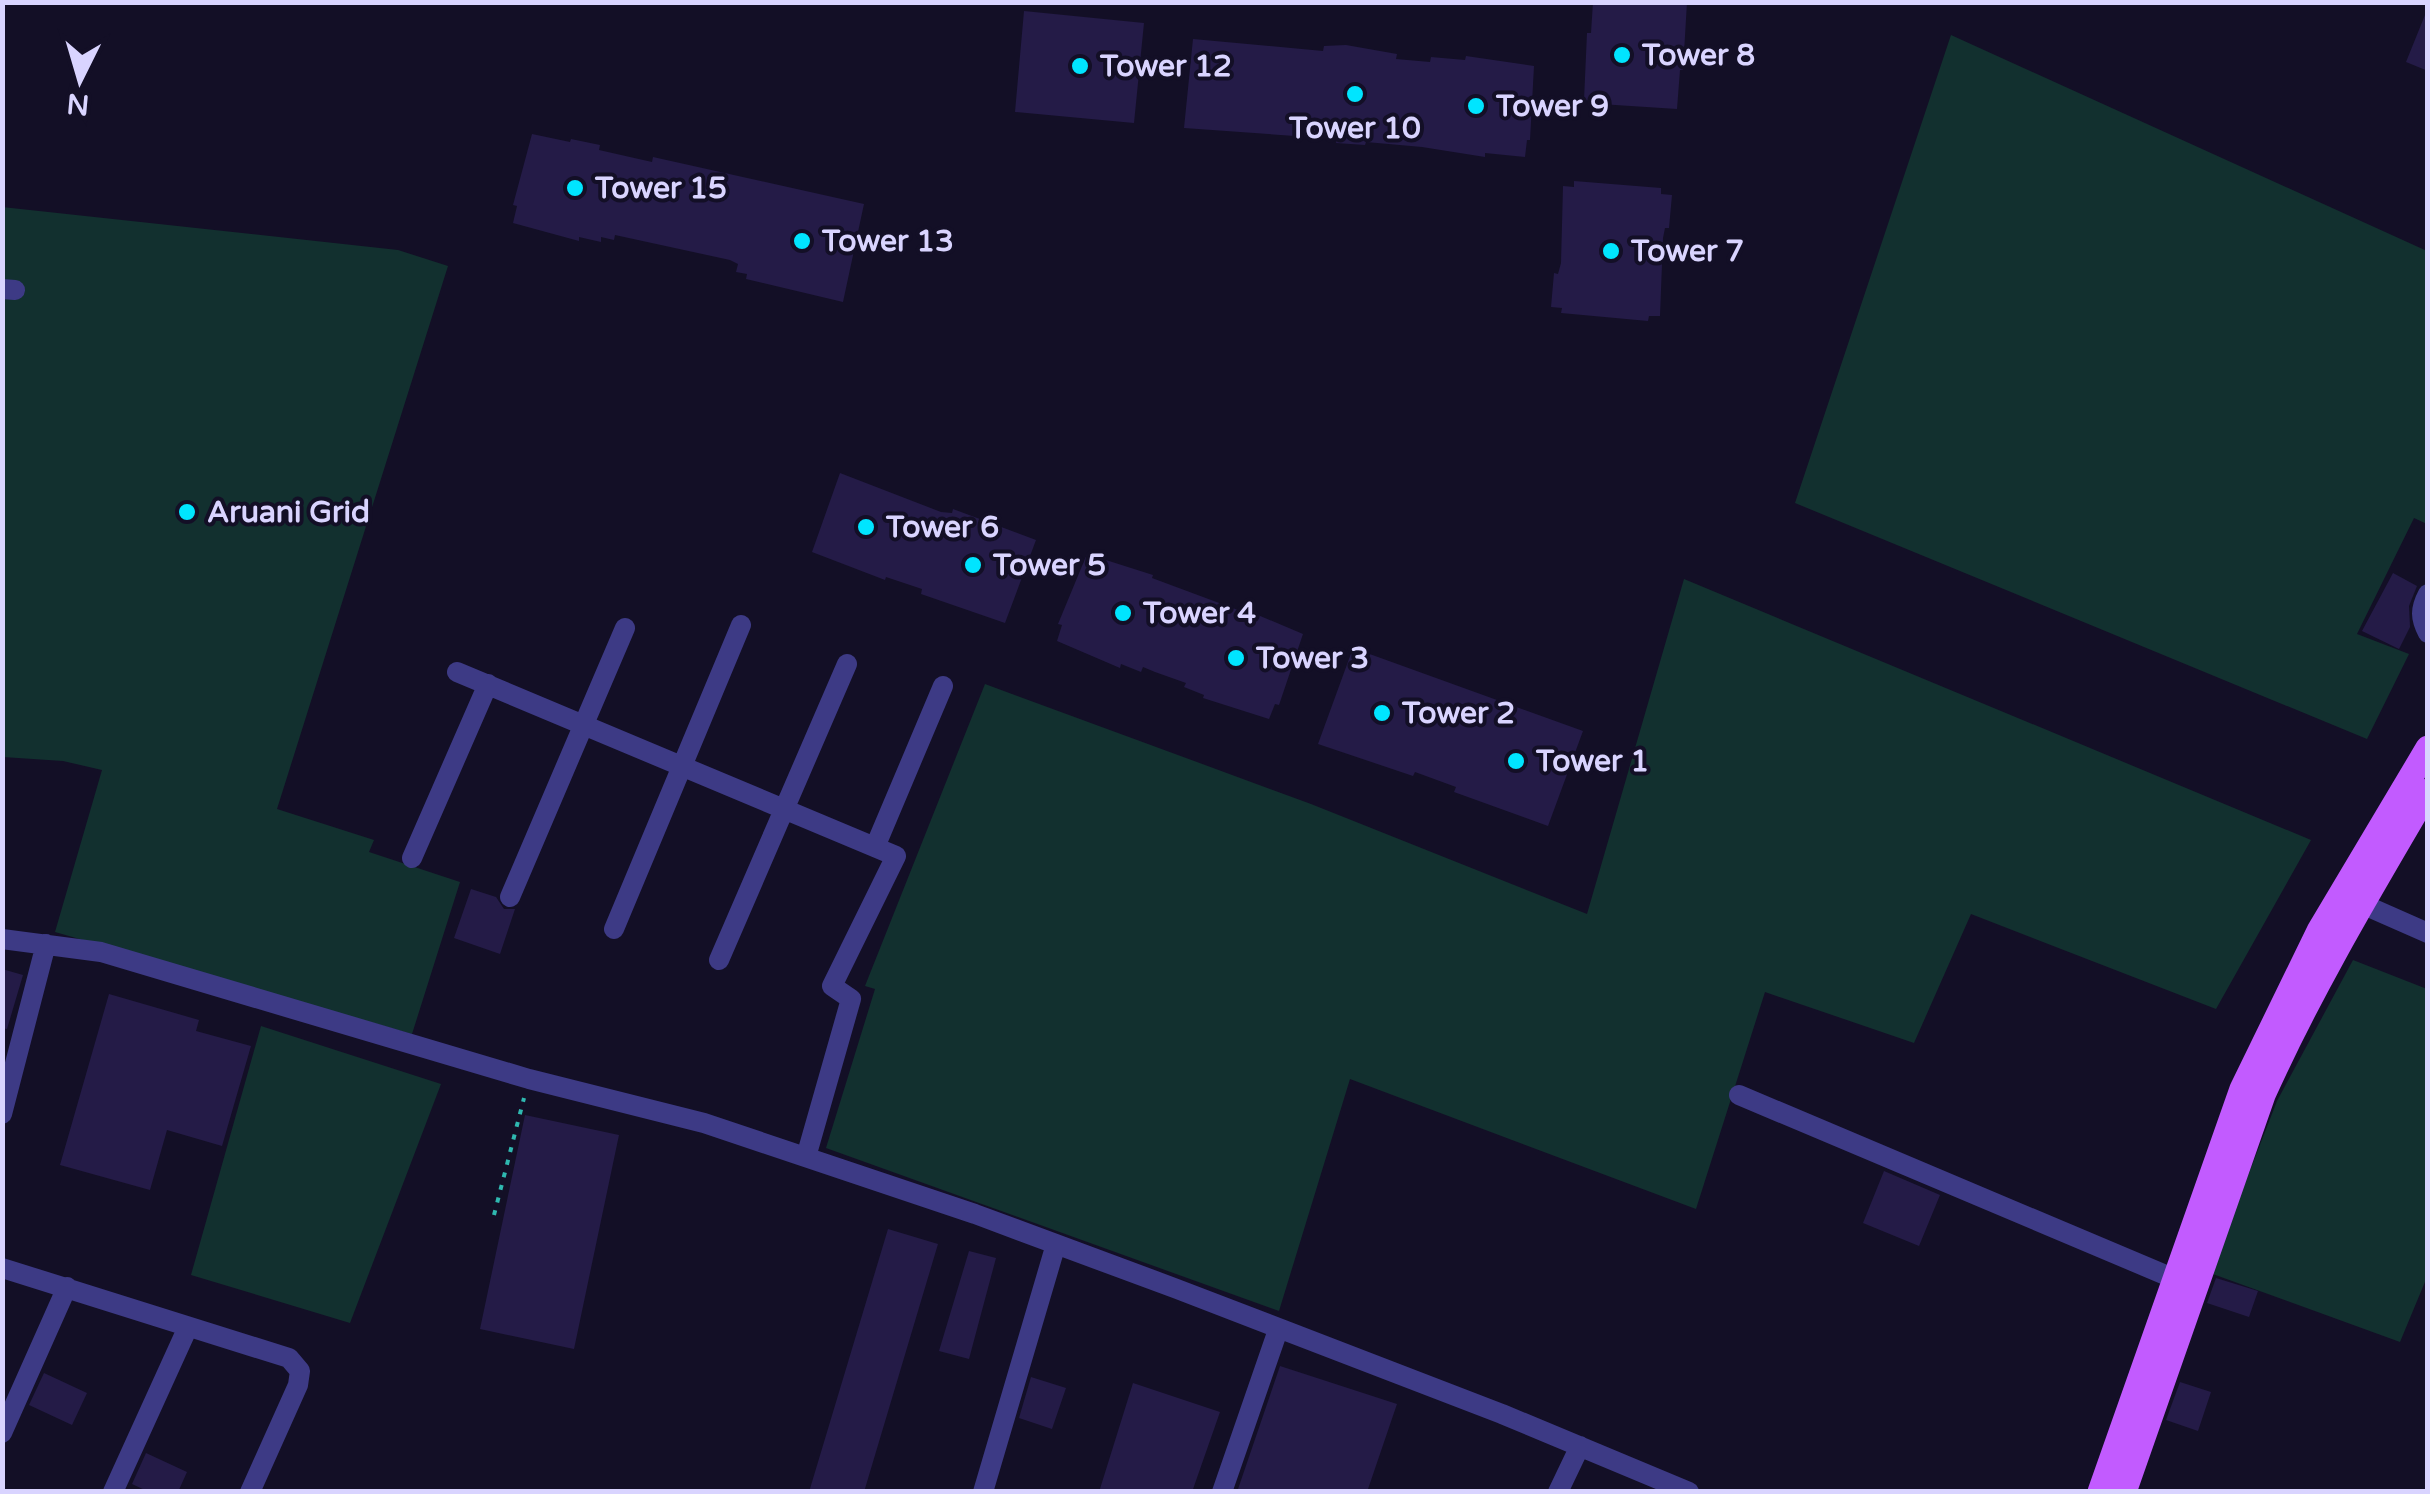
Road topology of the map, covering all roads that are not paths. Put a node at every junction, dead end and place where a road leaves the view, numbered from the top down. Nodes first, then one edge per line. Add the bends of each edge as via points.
1 (2428, 594) edge
2 (741, 625) dead end
3 (625, 628) dead end
4 (2428, 633) edge
5 (847, 664) dead end
6 (458, 672) dead end
7 (488, 684) junction
8 (943, 686) dead end
9 (584, 724) junction
10 (2428, 748) edge
11 (682, 766) junction
12 (2428, 791) edge
13 (784, 809) junction
14 (875, 847) junction
15 (412, 858) dead end
16 (510, 896) dead end
17 (2362, 904) junction
18 (614, 930) dead end
19 (2428, 933) edge
20 (2, 938) edge
21 (46, 944) junction
22 (719, 960) dead end
23 (1739, 1095) dead end
24 (2, 1114) edge
25 (806, 1157) junction
26 (1056, 1244) junction
27 (2, 1268) edge
28 (2175, 1279) junction
29 (66, 1287) junction
30 (188, 1326) junction
31 (1278, 1330) junction
32 (2, 1432) edge
33 (1580, 1446) junction
34 (113, 1492) edge
35 (250, 1492) edge
36 (982, 1492) edge
37 (1222, 1492) edge
38 (1558, 1492) edge
39 (1689, 1492) edge
40 (2100, 1492) edge
41 (2124, 1492) edge

1 - 4 street via 2421,621
2 - 11 street
3 - 9 street
5 - 13 street
6 - 7 street
7 - 9 street
7 - 15 street
8 - 14 street
9 - 11 street
9 - 16 street
10 - 28 main road via 2319,931 2242,1089
11 - 13 street
11 - 18 street
12 - 17 main road
13 - 14 street
13 - 22 street
14 - 25 street via 896,856 832,986 850,999
17 - 19 street
17 - 41 main road via 2263,1095
20 - 21 street
21 - 24 street
21 - 25 street via 101,952
23 - 28 street
25 - 26 street
26 - 31 street
26 - 36 street
27 - 29 street
28 - 40 main road
29 - 30 street
29 - 32 street
30 - 34 street
30 - 35 street via 289,1358 300,1371
31 - 33 street
31 - 37 street
33 - 38 street
33 - 39 street

